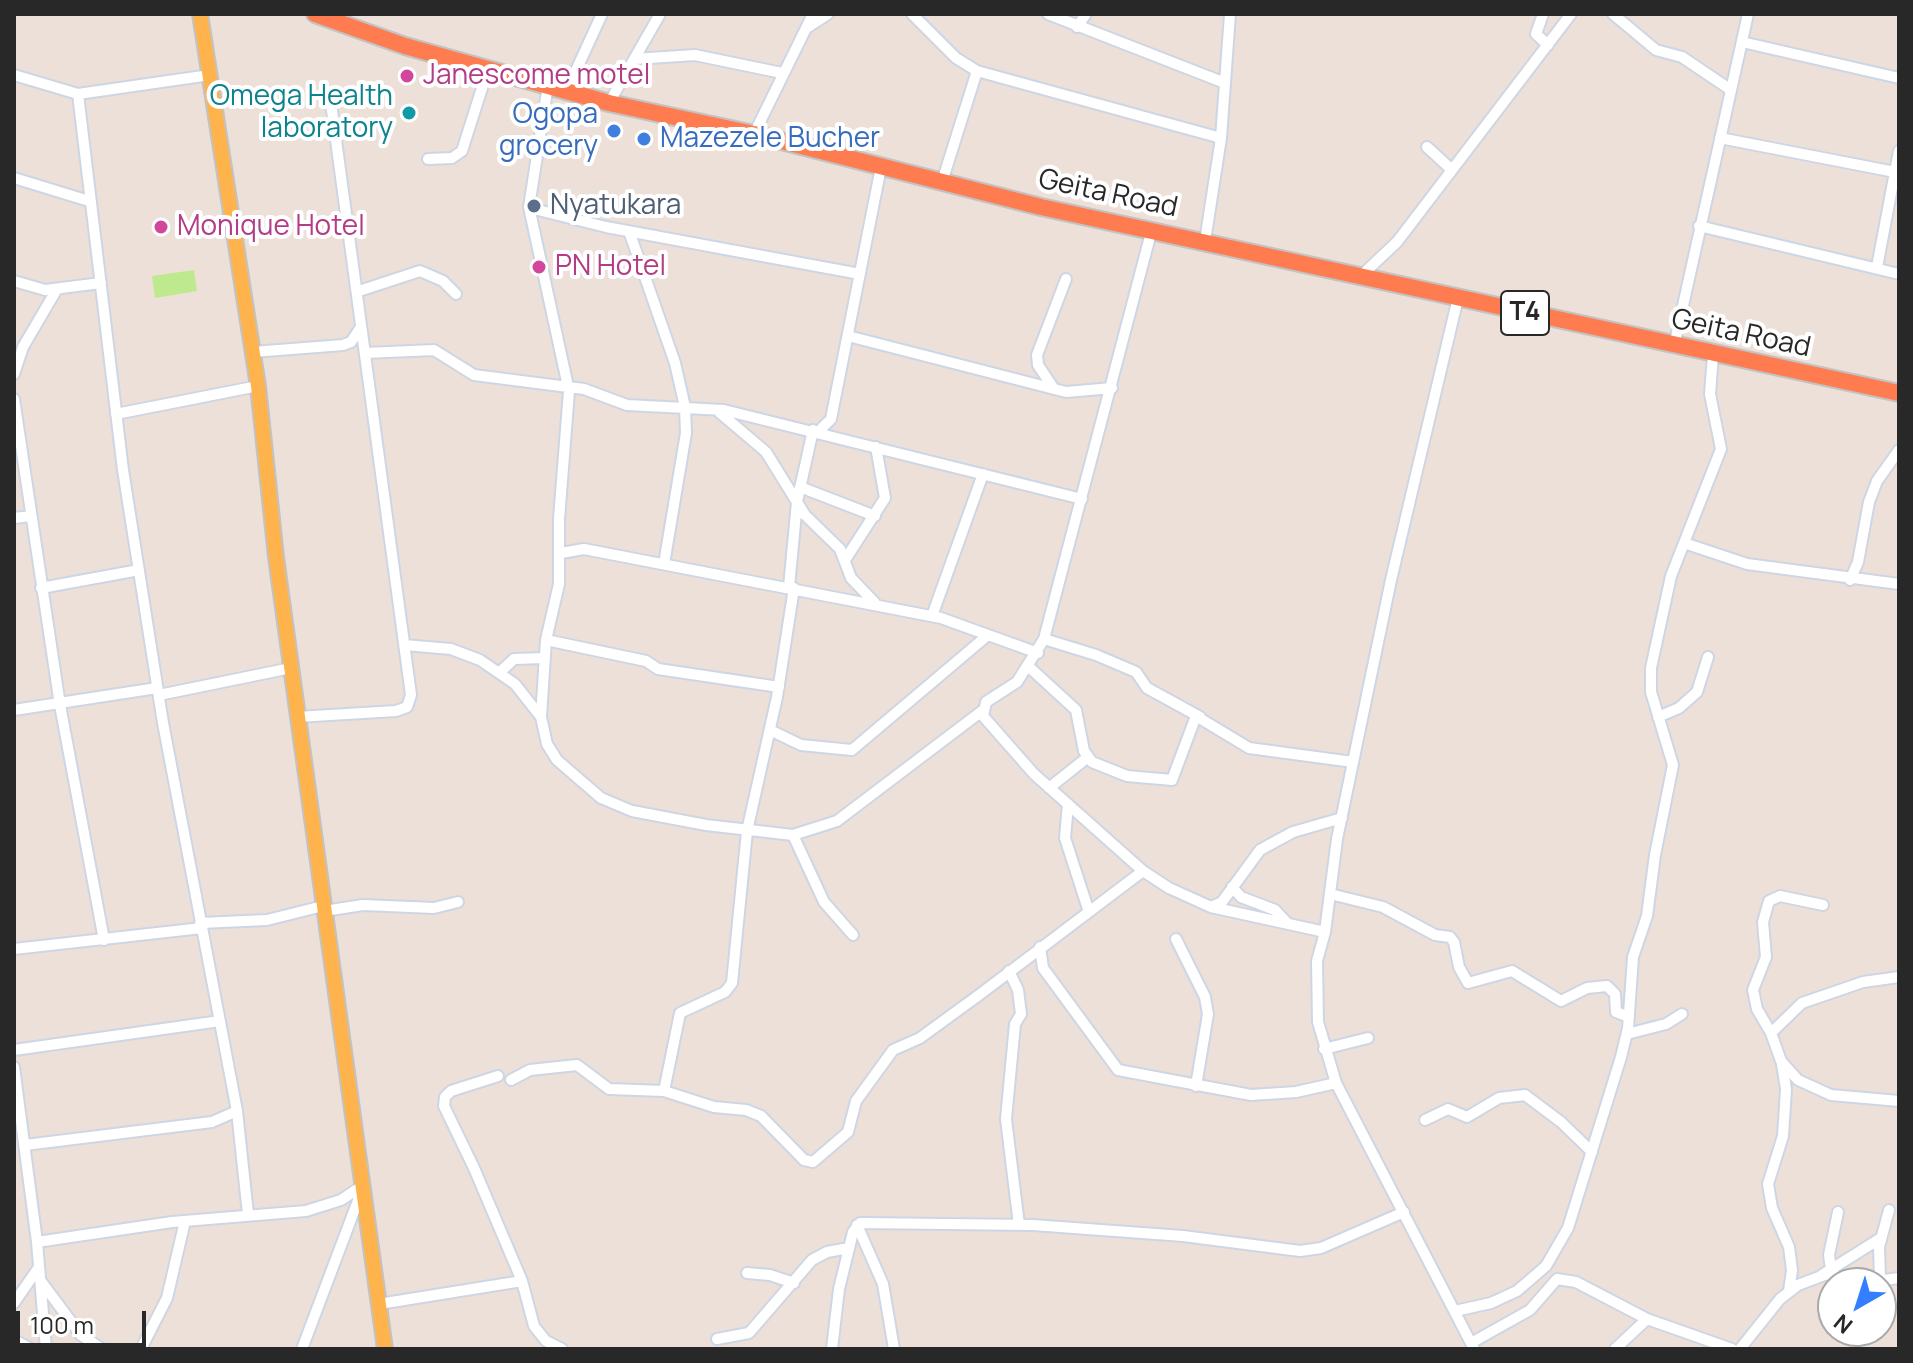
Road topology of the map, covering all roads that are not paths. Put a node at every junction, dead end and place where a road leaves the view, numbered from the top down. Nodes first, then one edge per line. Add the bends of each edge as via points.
1 (200, 14) edge
2 (317, 14) edge
3 (602, 14) edge
4 (660, 14) edge
5 (813, 14) edge
6 (828, 14) edge
7 (912, 14) edge
8 (1048, 14) edge
9 (1086, 14) edge
10 (1543, 14) edge
11 (1571, 14) edge
12 (1613, 14) edge
13 (1748, 14) edge
14 (1228, 15) edge
15 (1077, 27) junction
16 (806, 28) junction
17 (1742, 42) junction
18 (1548, 45) junction
19 (634, 59) junction
20 (488, 69) junction
21 (977, 71) junction
22 (782, 73) junction
23 (14, 75) edge
24 (210, 75) junction
25 (1899, 78) edge
26 (1225, 83) junction
27 (548, 85) junction
28 (567, 90) junction
29 (1731, 90) junction
30 (78, 94) junction
31 (331, 103) dead end
32 (609, 103) junction
33 (754, 134) junction
34 (1221, 138) junction
35 (1720, 138) junction
36 (1427, 147) dead end
37 (1899, 151) edge
38 (428, 159) dead end
39 (881, 167) junction
40 (1452, 170) junction
41 (1895, 172) junction
42 (14, 178) edge
43 (942, 182) junction
44 (89, 201) junction
45 (530, 208) junction
46 (1699, 226) junction
47 (1152, 229) junction
48 (629, 231) junction
49 (1205, 241) junction
50 (1877, 267) junction
51 (860, 274) junction
52 (1899, 274) edge
53 (1362, 275) junction
54 (1066, 279) dead end
55 (14, 281) edge
56 (101, 283) junction
57 (57, 289) junction
58 (359, 291) junction
59 (456, 294) dead end
60 (1458, 298) junction
61 (361, 327) junction
62 (848, 336) junction
63 (348, 344) junction
64 (1674, 346) junction
65 (365, 350) junction
66 (253, 352) junction
67 (1713, 355) junction
68 (14, 374) edge
69 (258, 386) junction
70 (568, 388) junction
71 (1112, 388) junction
72 (1054, 389) junction
73 (1899, 393) edge
74 (14, 399) edge
75 (685, 407) junction
76 (716, 409) junction
77 (116, 414) junction
78 (815, 431) junction
79 (876, 447) junction
80 (1899, 450) edge
81 (983, 474) junction
82 (800, 487) junction
83 (1082, 499) junction
84 (797, 502) junction
85 (31, 516) junction
86 (875, 516) junction
87 (14, 518) edge
88 (1684, 543) junction
89 (561, 553) junction
90 (845, 560) junction
91 (664, 564) junction
92 (139, 570) junction
93 (1850, 580) junction
94 (1899, 584) edge
95 (41, 588) junction
96 (791, 588) junction
97 (877, 605) junction
98 (932, 616) junction
99 (988, 635) junction
100 (1044, 639) junction
101 (546, 640) junction
102 (405, 645) junction
103 (1038, 653) junction
104 (1708, 657) dead end
105 (545, 658) junction
106 (1029, 667) junction
107 (291, 668) junction
108 (500, 672) junction
109 (779, 687) junction
110 (158, 691) junction
111 (60, 705) junction
112 (14, 710) edge
113 (982, 711) junction
114 (297, 717) junction
115 (541, 717) junction
116 (1200, 717) junction
117 (1658, 717) junction
118 (770, 730) junction
119 (1088, 757) junction
120 (1353, 762) junction
121 (1049, 788) junction
122 (1068, 804) junction
123 (1342, 818) junction
124 (747, 831) junction
125 (793, 835) junction
126 (1143, 871) junction
127 (1232, 887) junction
128 (1330, 894) junction
129 (458, 902) dead end
130 (1823, 905) dead end
131 (1211, 907) junction
132 (323, 908) junction
133 (1089, 912) junction
134 (1288, 924) junction
135 (201, 925) junction
136 (1325, 932) junction
137 (853, 935) dead end
138 (1176, 939) dead end
139 (104, 940) junction
140 (1040, 947) junction
141 (14, 949) edge
142 (1009, 971) junction
143 (1899, 977) edge
144 (1682, 1014) dead end
145 (1629, 1017) junction
146 (220, 1021) junction
147 (1771, 1033) junction
148 (1627, 1034) junction
149 (1368, 1038) dead end
150 (1324, 1049) junction
151 (14, 1050) edge
152 (1781, 1061) junction
153 (14, 1067) edge
154 (498, 1076) dead end
155 (511, 1080) dead end
156 (1336, 1083) junction
157 (1196, 1086) junction
158 (664, 1091) junction
159 (1899, 1101) edge
160 (237, 1111) junction
161 (1425, 1120) dead end
162 (25, 1145) junction
163 (1592, 1152) junction
164 (362, 1188) junction
165 (1889, 1210) dead end
166 (1404, 1212) junction
167 (1838, 1212) dead end
168 (248, 1214) junction
169 (185, 1221) junction
170 (857, 1225) junction
171 (1019, 1225) junction
172 (1881, 1238) junction
173 (37, 1242) junction
174 (849, 1248) junction
175 (39, 1267) junction
176 (1831, 1267) edge
177 (1834, 1267) edge
178 (1878, 1267) edge
179 (747, 1273) dead end
180 (1817, 1277) edge
181 (40, 1280) junction
182 (522, 1281) junction
183 (794, 1283) junction
184 (1789, 1291) junction
185 (14, 1303) edge
186 (379, 1304) junction
187 (1455, 1311) junction
188 (1647, 1319) junction
189 (717, 1339) dead end
190 (14, 1340) edge
191 (1473, 1346) edge
192 (31, 1349) edge
193 (46, 1349) edge
194 (102, 1349) edge
195 (141, 1349) edge
196 (302, 1349) edge
197 (385, 1349) edge
198 (562, 1349) edge
199 (832, 1349) edge
200 (894, 1349) edge
201 (1615, 1349) edge
202 (1732, 1349) edge
203 (1740, 1349) edge

1 - 24 main road
2 - 20 highway, Geita Road / T4
3 - 28 street
4 - 19 street
5 - 16 street
6 - 16 street
7 - 21 street via 956,58
8 - 15 street
9 - 15 street
10 - 18 street via 1536,34
11 - 18 street
12 - 29 street via 1656,50 1682,57
13 - 17 street
14 - 26 street
15 - 26 street
16 - 22 street
17 - 25 street
17 - 29 street
18 - 40 street
19 - 22 street via 695,55
19 - 32 street
20 - 27 highway, Geita Road / T4
20 - 38 street via 462,151 452,158
21 - 34 street
21 - 43 street
22 - 33 street
23 - 30 street
24 - 30 street
24 - 66 main road
26 - 34 street
27 - 28 highway, Geita Road / T4
27 - 45 street
28 - 32 highway, Geita Road / T4
29 - 35 street
30 - 44 street
31 - 58 street
32 - 33 highway, Geita Road / T4
33 - 39 highway, Geita Road / T4
34 - 49 street
35 - 41 street
35 - 46 street
36 - 40 street
37 - 41 street
39 - 43 highway, Geita Road / T4
39 - 51 street
40 - 53 street via 1390,250
41 - 50 street
42 - 44 street
43 - 47 highway, Geita Road / T4
44 - 56 street
45 - 48 street
45 - 70 street
46 - 50 street
46 - 64 street
47 - 49 highway, Geita Road / T4
47 - 71 street
48 - 51 street
48 - 75 street
49 - 53 highway, Geita Road / T4
50 - 52 street
51 - 62 street
53 - 60 highway, Geita Road / T4
54 - 72 street via 1037,355
55 - 57 street
56 - 57 street
56 - 77 street
57 - 68 street via 23,347
58 - 59 street via 420,271
58 - 61 street
60 - 64 highway, Geita Road / T4
60 - 120 street
61 - 63 street
61 - 65 street
62 - 72 street
62 - 78 street via 831,419
63 - 65 street
63 - 66 street
64 - 67 highway, Geita Road / T4
65 - 70 street via 434,350 474,375
65 - 102 street
66 - 69 main road
67 - 73 highway, Geita Road / T4
67 - 88 street via 1710,394 1721,449
69 - 77 street
69 - 107 main road
70 - 75 street via 627,405
70 - 89 street
71 - 72 street
71 - 83 street
74 - 85 street
75 - 76 street
75 - 91 street via 686,433
76 - 78 street
76 - 84 street via 766,452
77 - 92 street
78 - 79 street
78 - 82 street
79 - 81 street
79 - 86 street via 886,495
80 - 93 street via 1881,472 1869,502
81 - 83 street
81 - 98 street
82 - 84 street
82 - 86 street
83 - 100 street
84 - 90 street
84 - 96 street
85 - 87 street
85 - 95 street
86 - 90 street
88 - 93 street via 1730,560
88 - 117 street via 1671,576 1651,668
89 - 91 street via 584,549
89 - 101 street
90 - 97 street via 851,578
91 - 96 street
92 - 95 street
92 - 110 street
93 - 94 street
95 - 111 street
96 - 97 street
96 - 109 street
97 - 98 street
98 - 99 street
99 - 103 street
99 - 118 street via 852,750 801,745
100 - 103 street
100 - 116 street via 1136,672 1147,688
101 - 105 street
101 - 109 street via 646,661 658,669
102 - 108 street via 464,653
102 - 114 street via 411,695 407,707
103 - 106 street
104 - 117 street via 1697,692
105 - 108 street via 514,659
105 - 115 street
106 - 113 street
106 - 119 street via 1076,710
107 - 110 street
107 - 114 main road
108 - 115 street
109 - 118 street
110 - 111 street
110 - 135 street
111 - 112 street
111 - 139 street
113 - 121 street
113 - 125 street via 846,815
114 - 132 main road
115 - 124 street via 557,760 601,798 644,814
116 - 119 street via 1191,724 1171,781 1127,776
116 - 120 street via 1249,748
117 - 145 street via 1673,765 1650,905 1633,957
118 - 124 street
119 - 121 street
120 - 123 street
121 - 122 street
122 - 126 street
122 - 133 street via 1065,838
123 - 127 street via 1293,832 1260,850
123 - 128 street
124 - 125 street
124 - 158 street via 732,983 725,992 680,1013
125 - 137 street via 824,902
126 - 131 street
126 - 133 street
127 - 131 street
127 - 134 street via 1241,897 1275,910
128 - 136 street
128 - 145 street via 1383,907 1435,935 1450,937 1468,983 1512,971 1561,1001 1587,988 1607,986 1615,994 1616,1012
129 - 132 street via 434,908
130 - 147 street via 1780,896 1766,905 1767,953 1753,990
131 - 134 street
132 - 135 street via 267,920
132 - 164 main road
133 - 140 street
134 - 136 street
135 - 139 street
135 - 146 street
136 - 150 street via 1317,961
138 - 157 street via 1208,1014
139 - 141 street
140 - 142 street
140 - 157 street via 1043,968 1115,1068
142 - 158 street via 920,1038 887,1055 856,1101 848,1132 813,1162 804,1160 755,1113
142 - 171 street via 1021,1014 1015,1024 1006,1119
143 - 147 street via 1863,982 1802,1003
144 - 148 street
145 - 148 street
146 - 151 street
146 - 160 street
147 - 152 street
148 - 163 street
149 - 150 street
150 - 156 street
152 - 159 street via 1798,1080 1818,1091
152 - 184 street via 1786,1108 1768,1184 1789,1247
153 - 162 street
154 - 182 street via 451,1091 444,1106
155 - 158 street via 530,1070 577,1065 609,1089
156 - 157 street via 1251,1095
156 - 166 street
160 - 162 street via 212,1122
160 - 168 street
161 - 163 street via 1448,1109 1467,1117 1499,1098 1525,1095
162 - 173 street
163 - 187 street via 1568,1228 1546,1266 1517,1291
164 - 168 street via 316,1209
164 - 186 main road
164 - 196 street
165 - 172 street
166 - 171 street via 1321,1248 1300,1251 1183,1236
166 - 187 street
167 - 176 street
168 - 169 street
169 - 173 street
169 - 195 street via 167,1298
170 - 171 street
170 - 174 street
170 - 200 street via 883,1284
172 - 177 street
172 - 178 street
173 - 175 street
174 - 183 street via 820,1255
174 - 199 street
175 - 181 street
175 - 185 street
179 - 183 street
180 - 184 street
181 - 193 street
181 - 194 street via 81,1335
182 - 186 street
182 - 198 street via 534,1326
183 - 189 street via 749,1333
184 - 203 street
186 - 197 main road
187 - 191 street
188 - 191 street via 1576,1282 1557,1279 1530,1310
188 - 201 street
188 - 202 street
190 - 192 street

